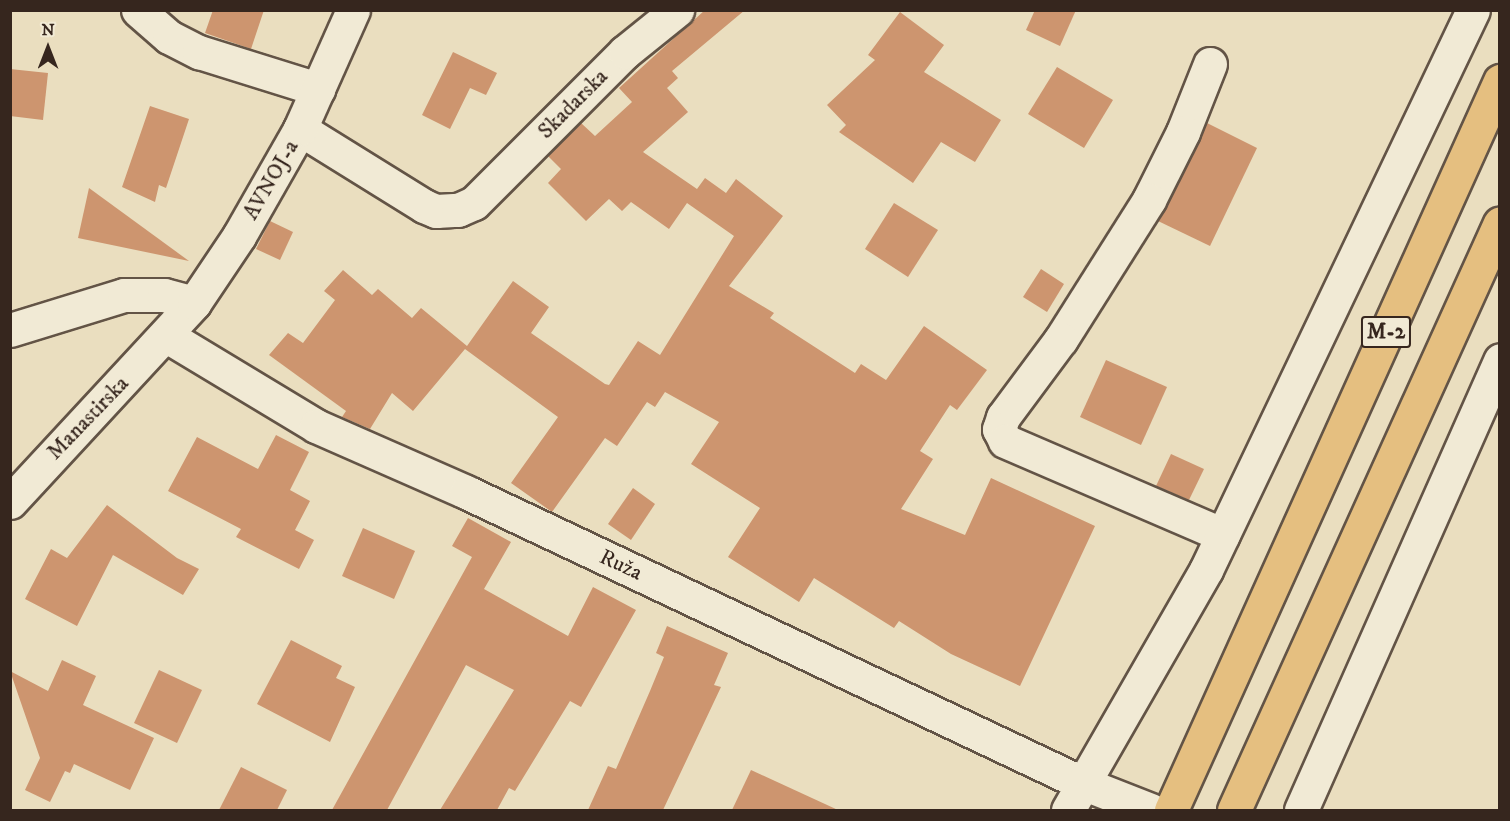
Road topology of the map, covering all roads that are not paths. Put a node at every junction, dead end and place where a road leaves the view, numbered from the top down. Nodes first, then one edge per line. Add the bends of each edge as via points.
1 (138, 10) edge
2 (353, 10) edge
3 (677, 10) edge
4 (1473, 10) edge
5 (1210, 64) dead end
6 (1500, 81) edge
7 (318, 89) junction
8 (300, 129) junction
9 (1500, 223) edge
10 (194, 303) junction
11 (10, 330) edge
12 (167, 336) junction
13 (1500, 360) edge
14 (10, 502) edge
15 (1223, 535) junction
16 (1075, 796) edge
17 (1151, 810) edge
18 (1171, 810) edge
19 (1234, 810) edge
20 (1301, 810) edge

1 - 7 street via 169,37 199,52
2 - 7 street, AVNOJ-a
3 - 8 street, Skadarska via 625,52 474,203 447,212 424,206
4 - 15 street
5 - 15 street via 1183,132 1149,200 1061,339 1003,417 999,429 1005,441
6 - 18 main road, M-2
7 - 8 street, AVNOJ-a
8 - 10 street, AVNOJ-a via 239,236
9 - 19 main road, M-2
10 - 11 street via 164,295 124,296
10 - 12 street, AVNOJ-a
12 - 14 street, Manastirska
12 - 16 street, Ruža via 316,426 477,497
13 - 20 street
15 - 16 street
16 - 17 street, Ruža

